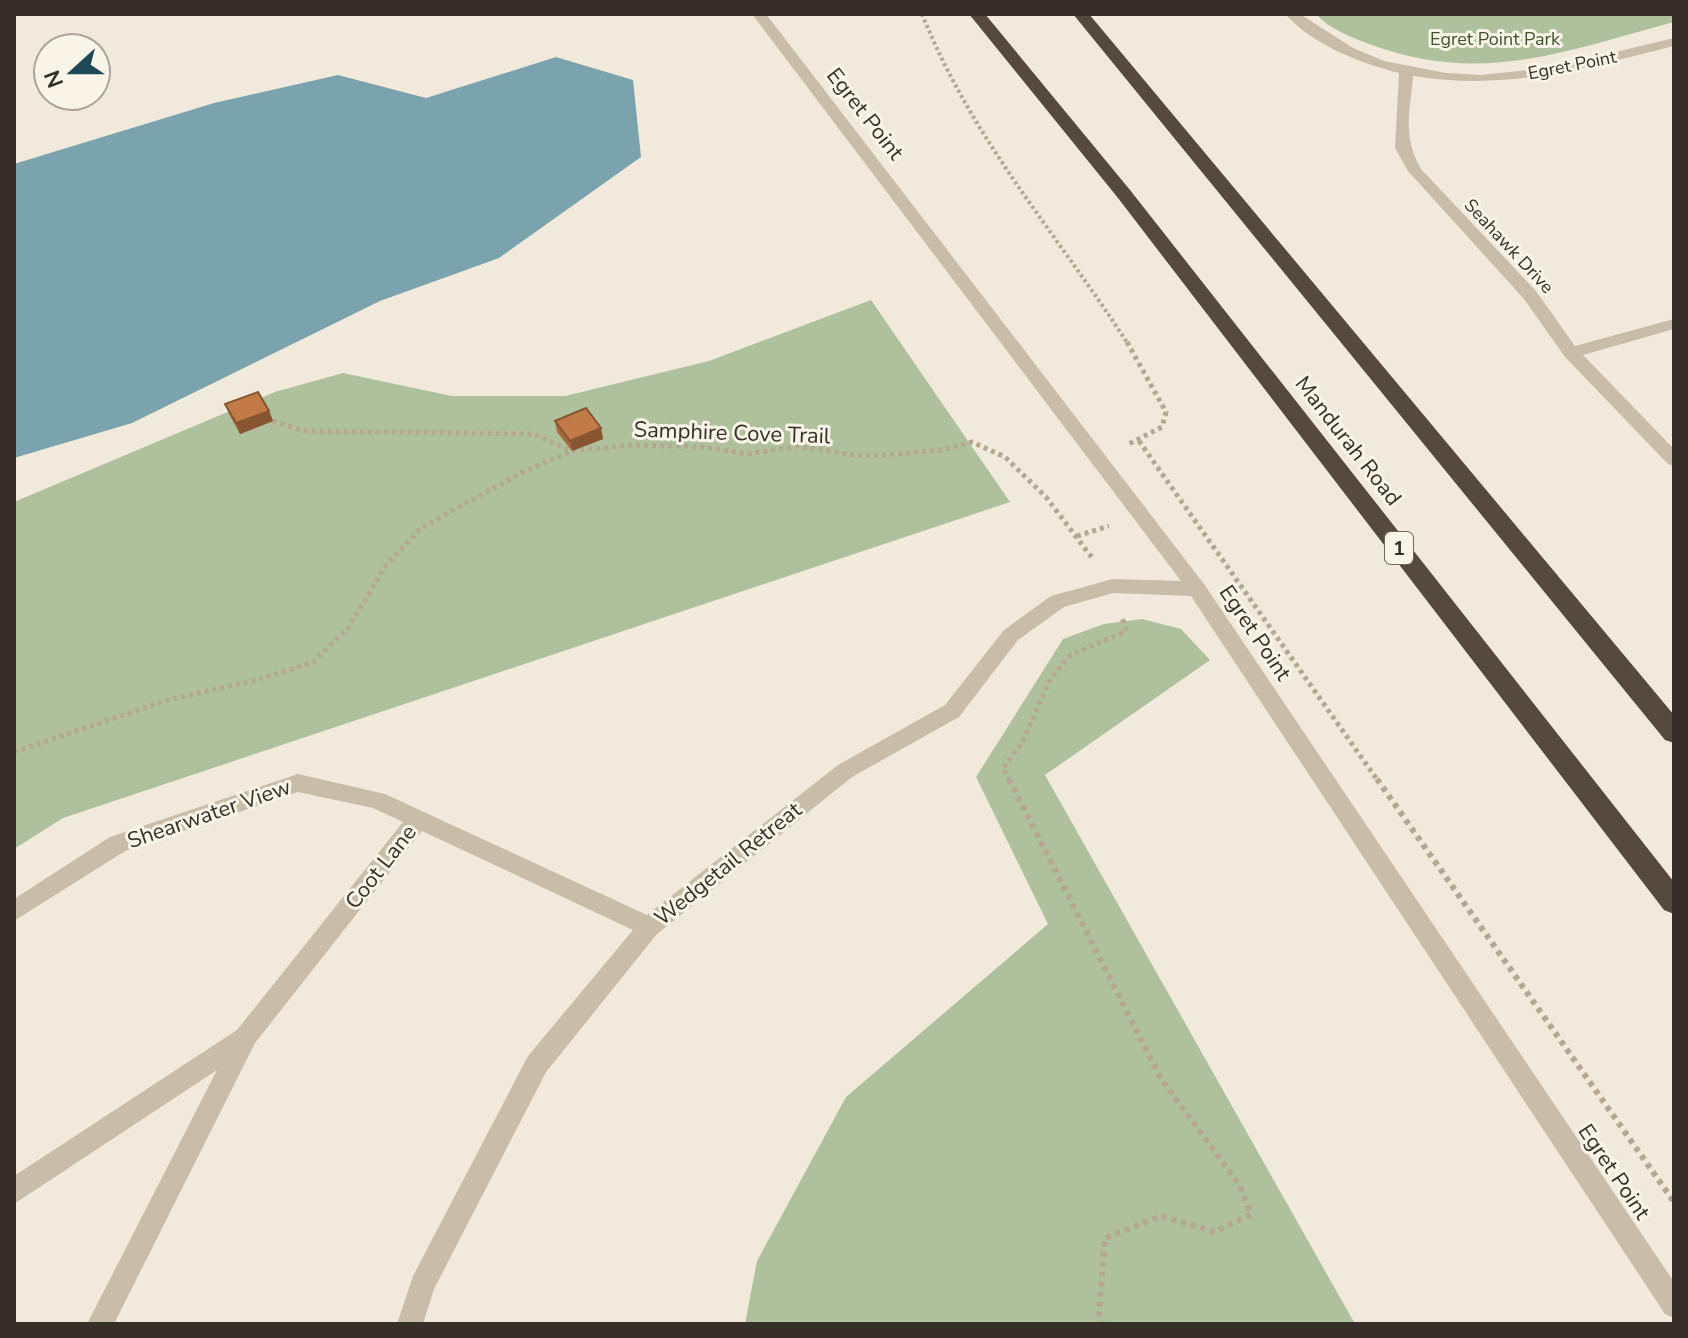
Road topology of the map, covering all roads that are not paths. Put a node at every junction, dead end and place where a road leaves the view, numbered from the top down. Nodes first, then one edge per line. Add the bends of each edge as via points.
1 (759, 14) edge
2 (977, 14) edge
3 (1081, 14) edge
4 (1292, 14) edge
5 (1674, 42) edge
6 (1406, 72) junction
7 (1674, 324) edge
8 (1571, 353) junction
9 (1674, 460) edge
10 (1197, 589) junction
11 (1674, 733) edge
12 (418, 819) junction
13 (1674, 902) edge
14 (14, 911) edge
15 (649, 927) junction
16 (245, 1038) junction
17 (14, 1191) edge
18 (1674, 1305) edge
19 (100, 1324) edge
20 (410, 1324) edge

1 - 10 street, Egret Point
2 - 13 highway, Mandurah Road / 1 via 1124,194
3 - 11 highway
4 - 6 street, Egret Point via 1324,40
5 - 6 street, Egret Point via 1547,73 1495,78
6 - 8 street, Seahawk Drive via 1402,148 1415,171 1530,295
7 - 8 street
8 - 9 street, Seahawk Drive
10 - 15 street, Wedgetail Retreat via 1113,586 1058,601 1011,635 952,711 845,771
10 - 18 street, Egret Point
12 - 14 street, Shearwater View via 377,800 298,783 118,844
12 - 15 street, Coot Lane
12 - 16 street, Coot Lane
15 - 20 street, Wedgetail Retreat via 537,1064 422,1285
16 - 17 street, Coot Lane
16 - 19 street, Coot Lane

